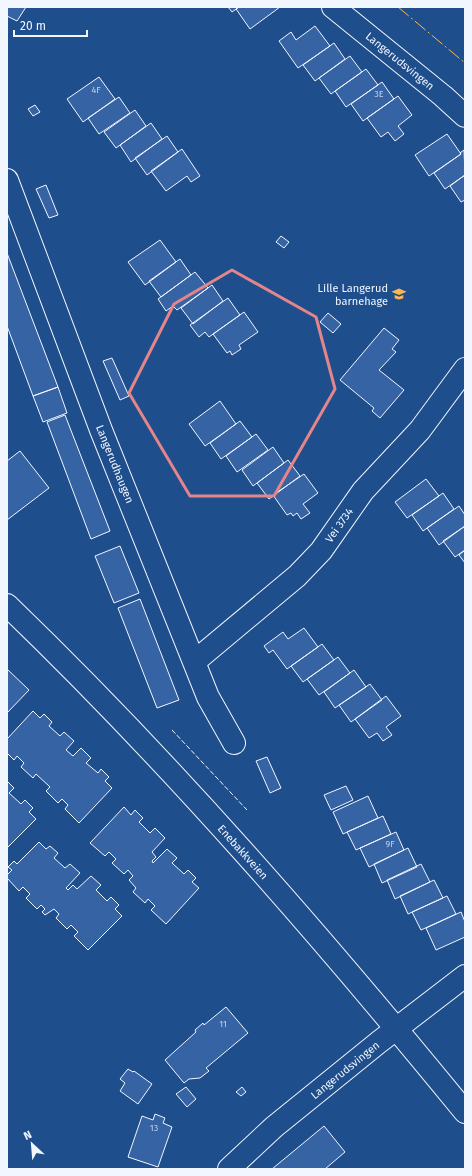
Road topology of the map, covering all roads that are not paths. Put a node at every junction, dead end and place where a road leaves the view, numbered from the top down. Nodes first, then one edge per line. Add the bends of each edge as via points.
1 (333, 7) edge
2 (465, 116) edge
3 (7, 180) edge
4 (465, 369) edge
5 (9, 610) edge
6 (194, 662) junction
7 (234, 743) dead end
8 (465, 976) edge
9 (396, 1029) junction
10 (465, 1112) edge
11 (229, 1169) edge

1 - 2 street, Langerudsvingen
3 - 6 street, Langerudhaugen via 101,430
4 - 6 street, Vei 3734 via 420,430 363,491 321,551 298,576
5 - 9 street, Enebakkveien via 77,675 182,785
6 - 7 street, Langerudhaugen via 208,697
8 - 9 street, Langerudsvingen
9 - 10 street, Enebakkveien
9 - 11 street, Langerudsvingen via 274,1127

